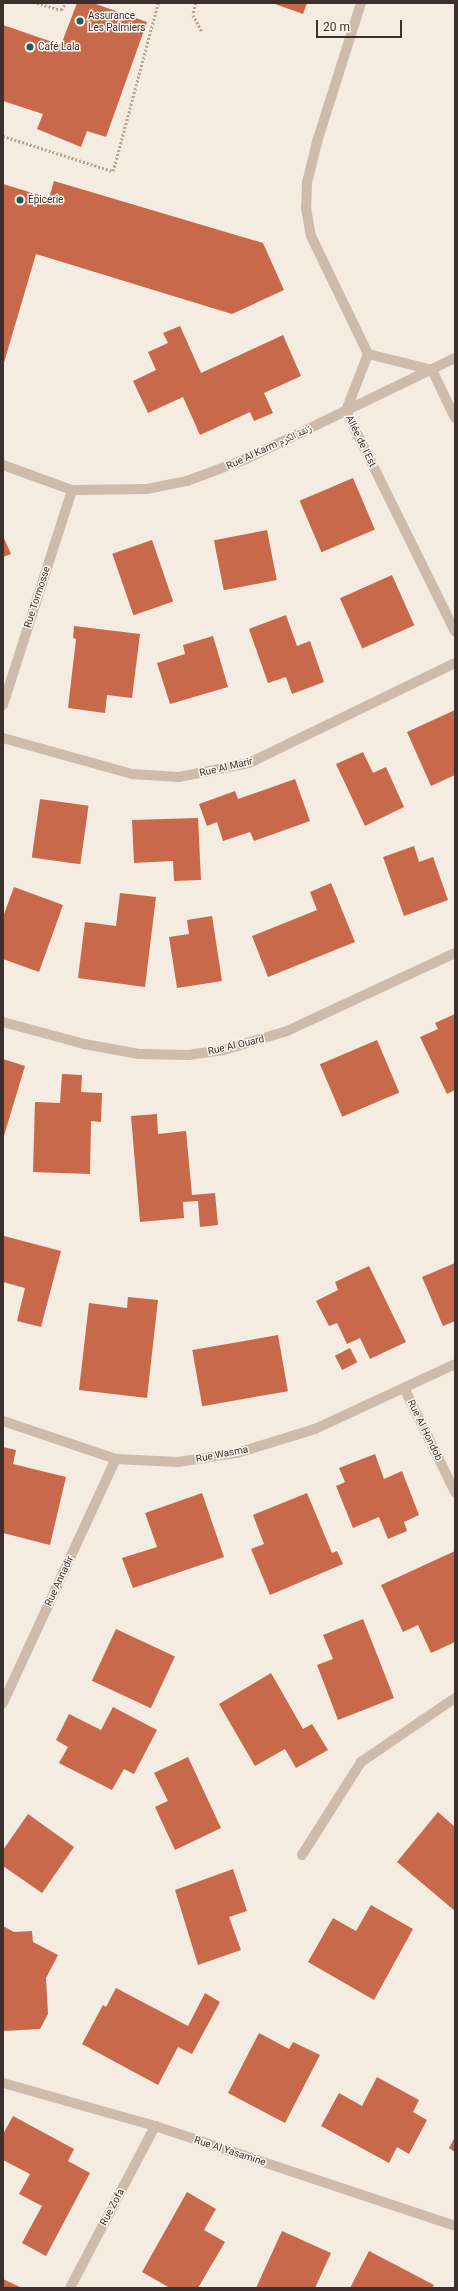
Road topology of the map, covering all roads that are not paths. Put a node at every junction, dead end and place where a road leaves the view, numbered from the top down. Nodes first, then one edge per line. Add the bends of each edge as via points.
1 (361, 3) edge
2 (368, 354) junction
3 (455, 358) edge
4 (432, 370) junction
5 (346, 410) junction
6 (455, 418) edge
7 (3, 465) edge
8 (72, 490) junction
9 (455, 632) edge
10 (455, 663) edge
11 (3, 705) edge
12 (3, 738) edge
13 (455, 953) edge
14 (3, 1022) edge
15 (455, 1364) edge
16 (405, 1390) junction
17 (3, 1421) edge
18 (116, 1459) junction
19 (455, 1492) edge
20 (455, 1698) edge
21 (3, 1703) edge
22 (302, 1855) dead end
23 (3, 2083) edge
24 (154, 2126) junction
25 (455, 2226) edge
26 (70, 2288) edge

1 - 2 street via 317,142 307,183 306,208 312,236
2 - 4 street
2 - 5 street, Allée de l'Est
3 - 4 street, Rue Al Karm زنقة الكرم
4 - 5 street, Rue Al Karm زنقة الكرم
4 - 6 street
5 - 8 street, Rue Al Karm زنقة الكرم via 246,460 187,481 147,489
5 - 9 street, Allée de l'Est
7 - 8 street, Rue Al Karm زنقة الكرم
8 - 11 street, Rue Tormosse
10 - 12 street, Rue Al Marir via 283,749 249,763 193,775 132,774
13 - 14 street, Rue Al Ouard via 287,1031 224,1050 188,1055 139,1054 84,1044
15 - 16 street, Rue Wasma
16 - 18 street, Rue Wasma via 315,1429 237,1453 178,1462
16 - 19 street, Rue Al Hondob
17 - 18 street, Rue Wasma
18 - 21 street, Rue Annadir
20 - 22 street via 361,1762
23 - 24 street, Rue Al Yasamine
24 - 25 street, Rue Al Yasamine
24 - 26 street, Rue Zofa

